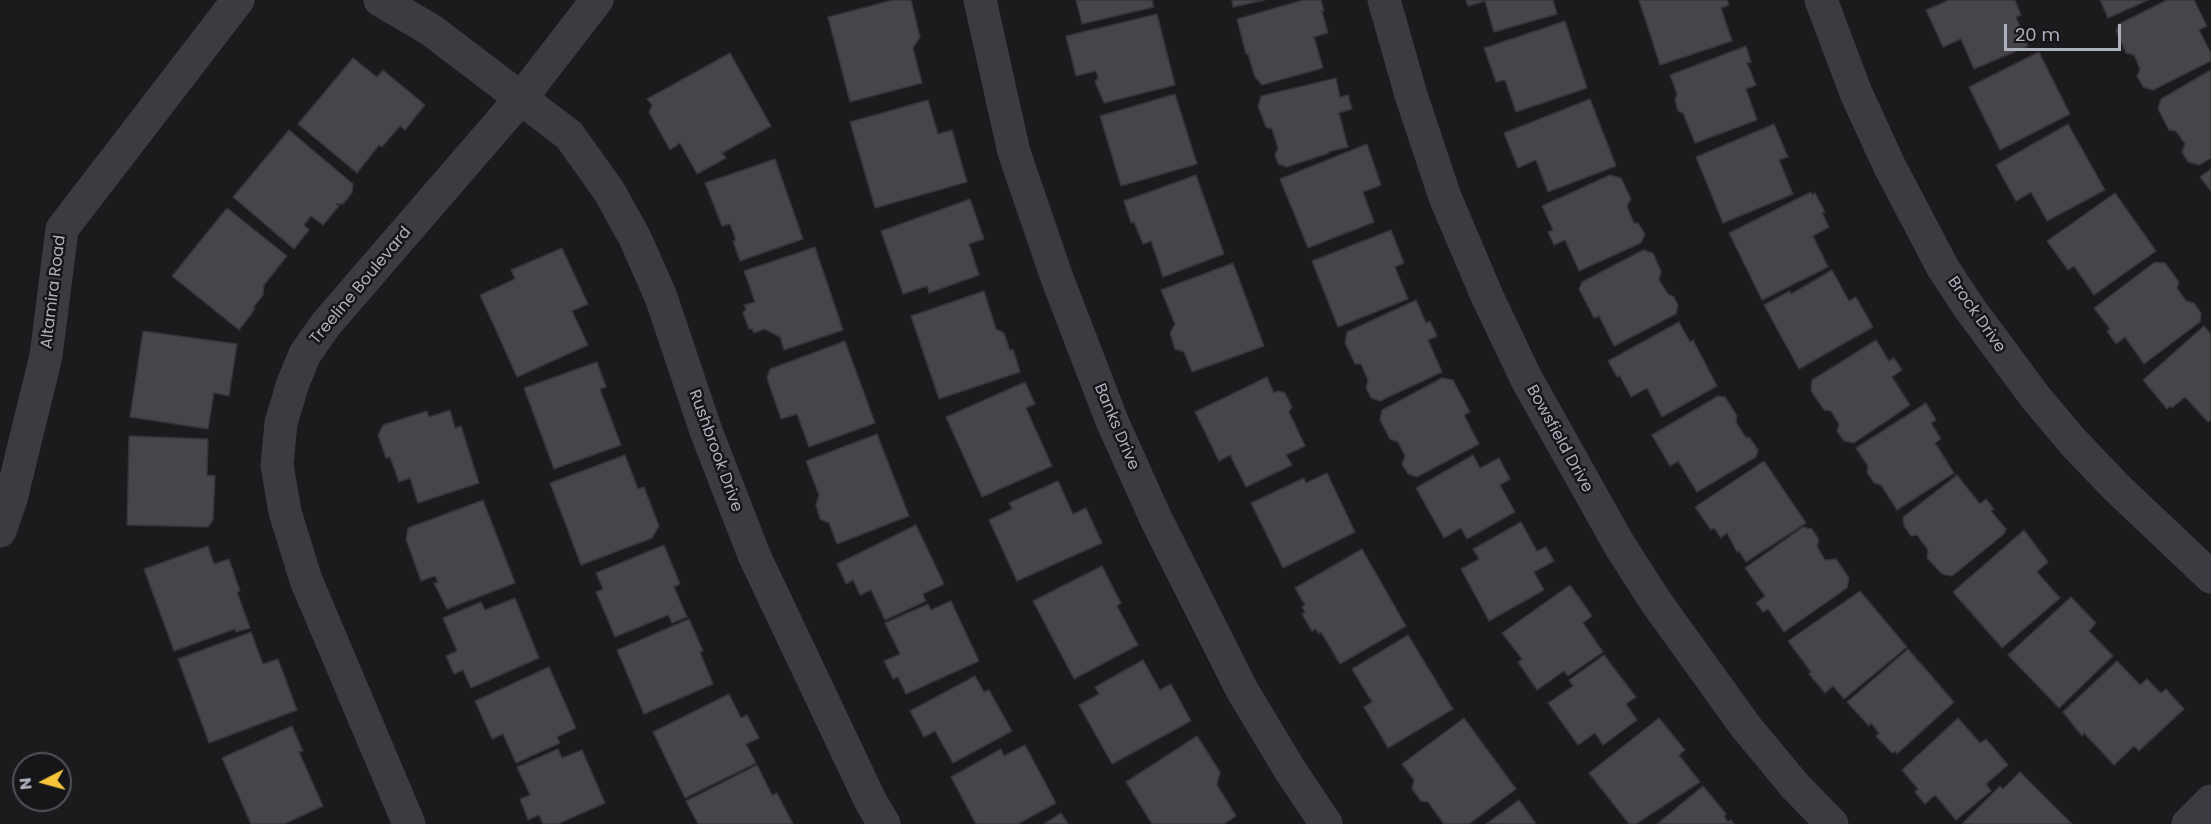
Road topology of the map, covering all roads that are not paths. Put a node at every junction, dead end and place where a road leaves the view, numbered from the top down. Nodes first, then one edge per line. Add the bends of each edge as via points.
1 (238, 0) edge
2 (380, 0) edge
3 (597, 0) edge
4 (980, 0) edge
5 (1384, 0) edge
6 (1821, 0) edge
7 (522, 97) junction
8 (0, 531) edge
9 (2211, 577) edge
10 (2211, 801) edge
11 (409, 824) edge
12 (884, 824) edge
13 (1326, 824) edge
14 (1832, 824) edge
15 (2188, 824) edge

1 - 8 street, Altamira Road via 62,229 46,356
2 - 7 street via 431,30
3 - 7 street, Treeline Boulevard
4 - 13 street, Banks Drive via 1014,152 1112,421 1161,530 1242,690
5 - 14 street, Bowsfield Drive via 1445,196 1487,296 1537,398 1656,602 1746,727
6 - 9 street, Brock Drive via 1856,93 1890,167 1970,309 2073,442
7 - 11 street, Treeline Boulevard via 326,324 305,354 281,423 277,465 285,512 306,580
7 - 12 street, Rushbrook Drive via 569,135 609,191 635,237 661,297 706,431 754,555
10 - 15 street

